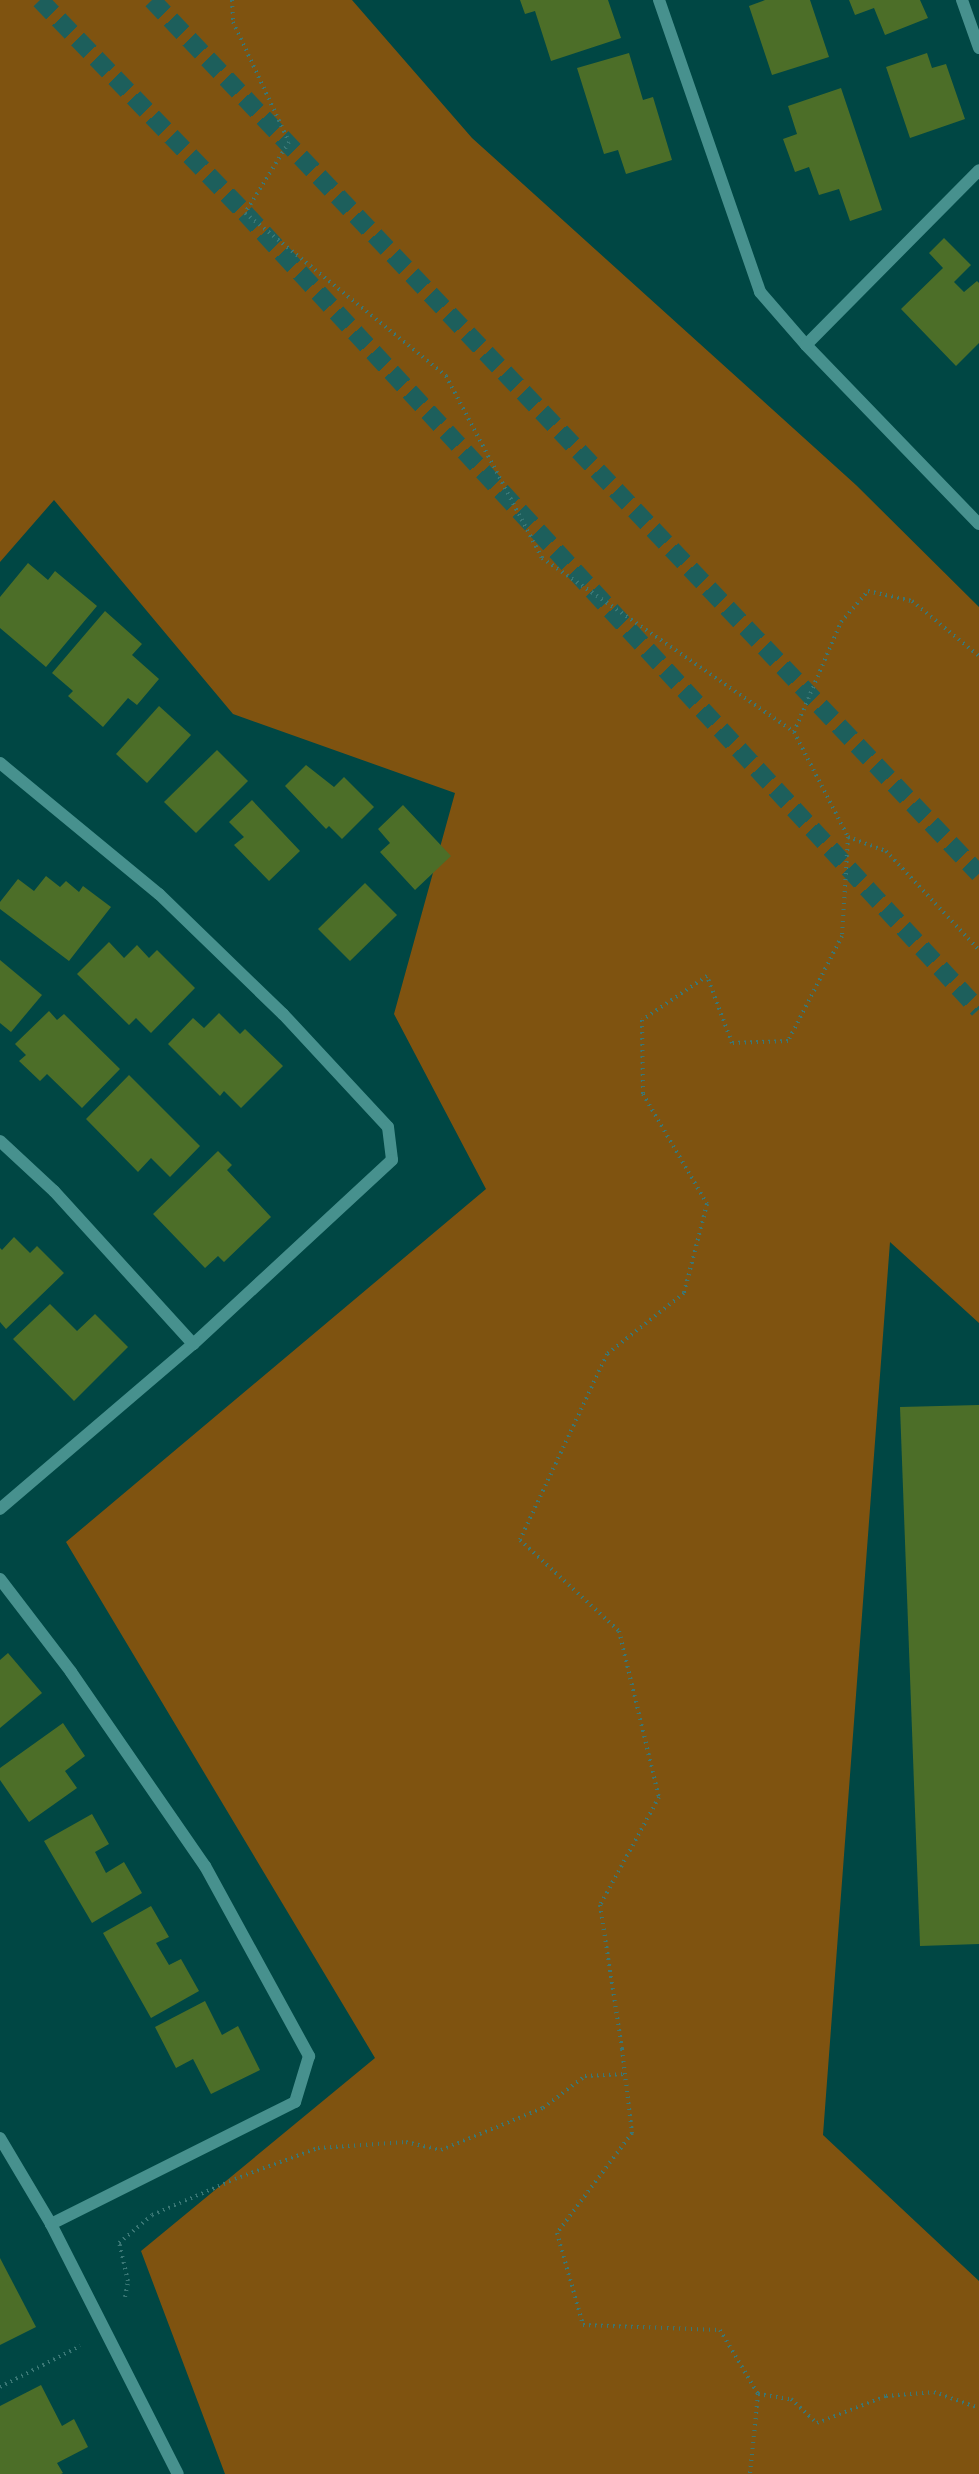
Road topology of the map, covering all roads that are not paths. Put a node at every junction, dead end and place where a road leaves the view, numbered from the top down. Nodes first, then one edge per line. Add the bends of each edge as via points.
1 (659, 0) edge
2 (962, 0) edge
3 (979, 48) edge
4 (979, 170) edge
5 (806, 345) junction
6 (979, 524) edge
7 (0, 764) edge
8 (0, 1141) edge
9 (193, 1344) junction
10 (0, 1509) edge
11 (0, 1579) edge
12 (0, 2138) edge
13 (51, 2224) junction
14 (178, 2474) edge

1 - 5 street via 760,292
2 - 3 street
4 - 5 street
5 - 6 street
7 - 9 street via 159,894 283,1014 388,1127 392,1160
8 - 9 street via 54,1191
9 - 10 street
11 - 13 street via 71,1672 205,1866 309,2056 295,2102
12 - 13 street
13 - 14 street

